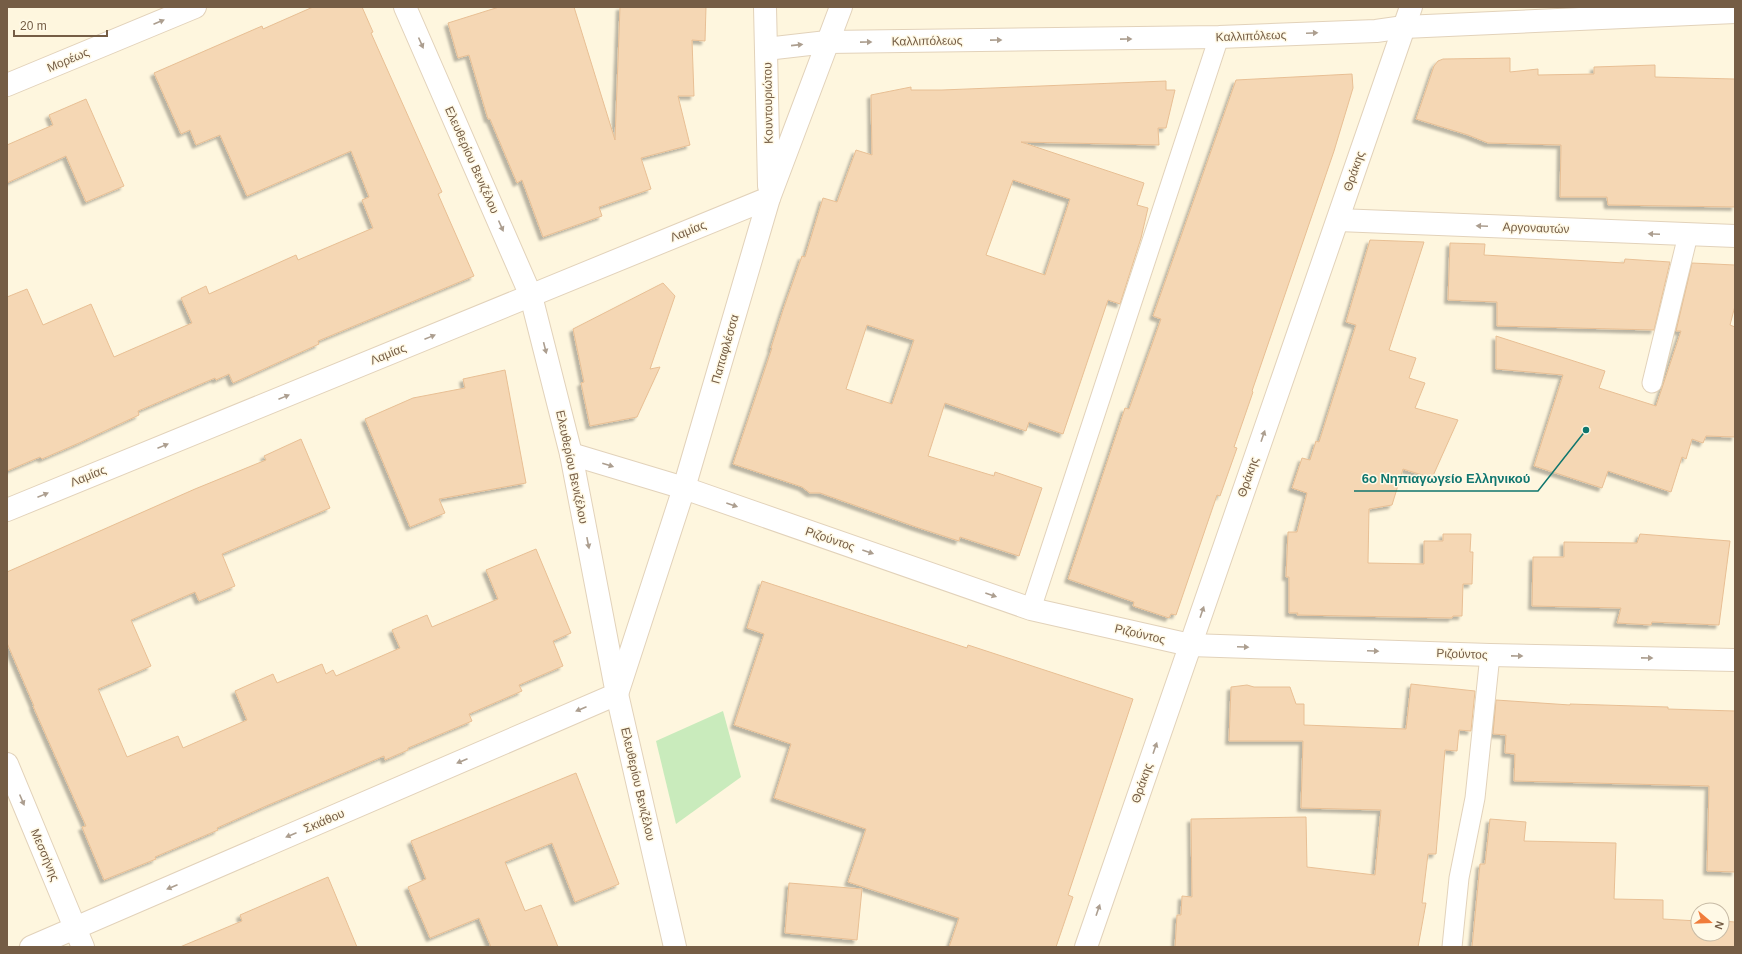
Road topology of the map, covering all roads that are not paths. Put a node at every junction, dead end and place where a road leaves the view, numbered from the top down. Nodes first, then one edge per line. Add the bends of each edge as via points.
1 (195, 7) edge
2 (405, 7) edge
3 (765, 7) edge
4 (841, 7) edge
5 (1735, 12) edge
6 (1407, 17) edge
7 (1219, 37) junction
8 (827, 42) junction
9 (766, 49) junction
10 (7, 85) edge
11 (769, 198) junction
12 (1338, 220) junction
13 (1688, 235) junction
14 (1735, 236) edge
15 (531, 296) junction
16 (1652, 383) dead end
17 (571, 454) junction
18 (684, 488) junction
19 (7, 510) edge
20 (1031, 609) junction
21 (1190, 645) junction
22 (1490, 655) junction
23 (1735, 660) edge
24 (617, 694) junction
25 (7, 764) edge
26 (80, 938) edge
27 (31, 947) edge
28 (675, 947) edge
29 (1086, 947) edge
30 (1452, 947) edge

10 -> 1 street, Μορέως
2 -> 15 street, Ελευθερίου Βενιζέλου
3 - 9 street, Κουντουριώτου
4 - 8 street, Παπαφλέσσα
5 - 6 street, Καλλιπόλεως
7 -> 6 street, Καλλιπόλεως via 1376,31
6 - 12 street, Θράκης
8 -> 7 street, Καλλιπόλεως
7 - 20 lane
9 -> 8 street, Καλλιπόλεως
8 - 11 street, Παπαφλέσσα
9 - 11 street, Κουντουριώτου
11 - 15 street, Λαμίας
11 - 18 street, Παπαφλέσσα
13 -> 12 street, Αργοναυτών
21 -> 12 street, Θράκης
13 - 14 street, Αργοναυτών
13 - 16 lane
15 -> 17 street, Ελευθερίου Βενιζέλου
19 -> 15 street, Λαμίας
17 -> 18 street, Ριζούντος
17 -> 24 street, Ελευθερίου Βενιζέλου
18 -> 20 street, Ριζούντος
18 - 24 street, Παπαφλέσσα
20 - 21 street, Ριζούντος
21 -> 22 street, Ριζούντος
29 -> 21 street, Θράκης
22 -> 23 street, Ριζούντος
22 - 30 lane via 1475,798 1459,878
24 -> 26 street, Σκιάθου
24 - 28 street, Ελευθερίου Βενιζέλου
25 -> 26 street, Μεσσήνης
26 - 27 street, Σκιάθου

